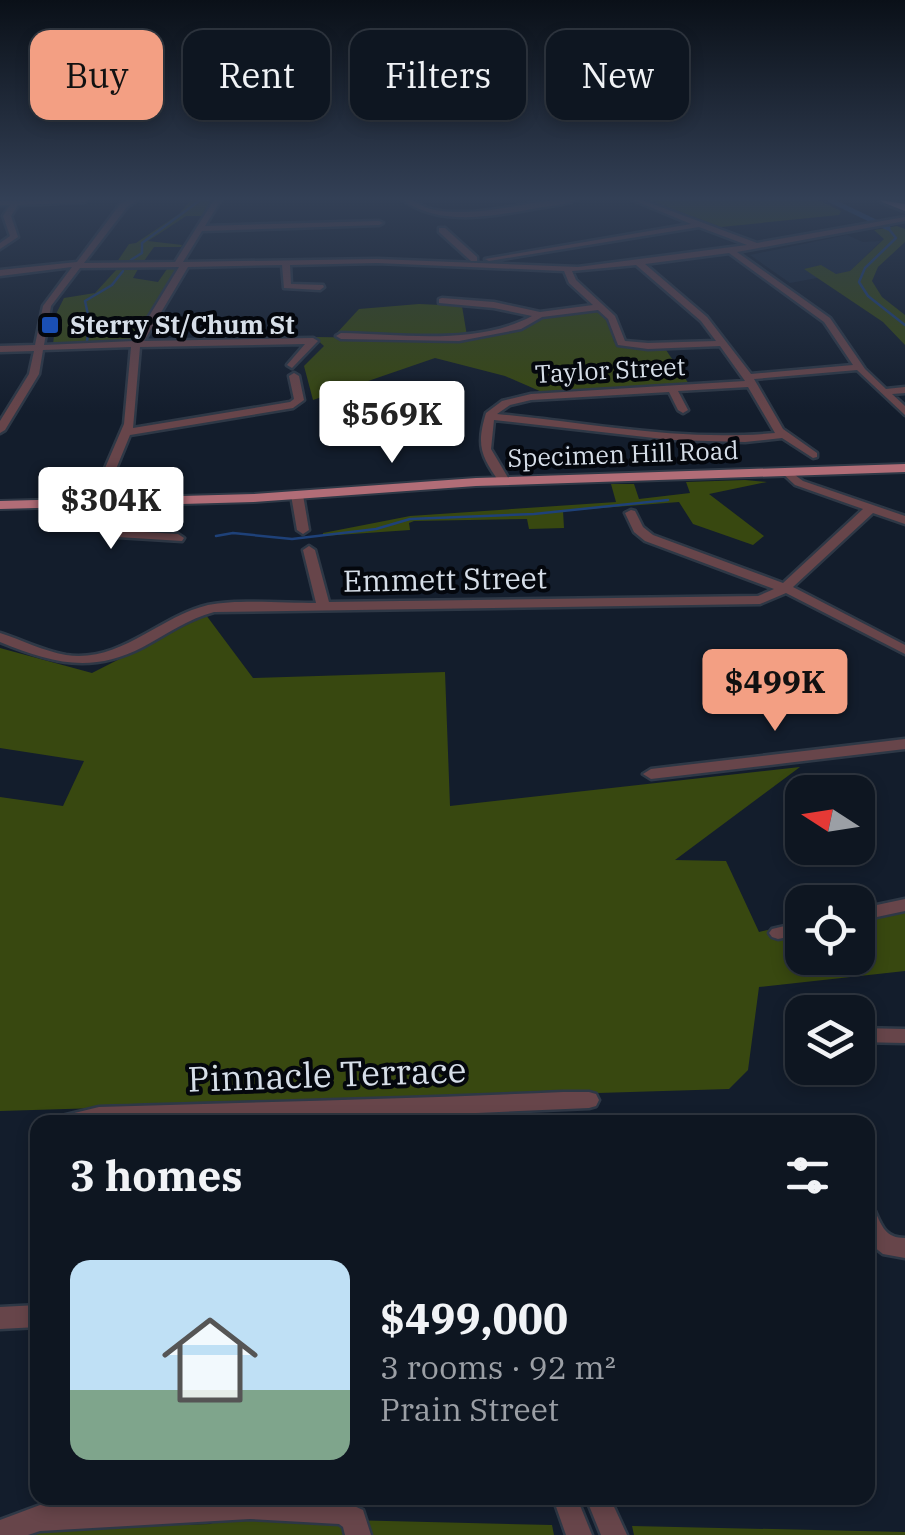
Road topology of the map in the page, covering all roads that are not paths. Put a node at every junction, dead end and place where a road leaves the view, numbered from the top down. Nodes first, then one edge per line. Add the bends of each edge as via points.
1 (71, 272) edge
2 (178, 272) edge
3 (286, 272) edge
4 (568, 272) edge
5 (649, 272) edge
6 (761, 272) edge
7 (320, 288) dead end
8 (442, 301) dead end
9 (602, 308) junction
10 (540, 314) junction
11 (341, 336) dead end
12 (137, 344) junction
13 (724, 344) junction
14 (39, 346) junction
15 (0, 349) edge
16 (859, 367) junction
17 (750, 380) junction
18 (672, 390) junction
19 (905, 390) edge
20 (884, 392) junction
21 (684, 410) dead end
22 (905, 412) edge
23 (490, 416) junction
24 (2, 425) edge
25 (126, 432) junction
26 (782, 435) junction
27 (813, 455) dead end
28 (905, 468) edge
29 (787, 472) junction
30 (504, 481) junction
31 (297, 495) junction
32 (127, 502) junction
33 (96, 503) junction
34 (0, 506) edge
35 (871, 508) junction
36 (631, 513) dead end
37 (905, 520) edge
38 (303, 530) dead end
39 (178, 538) dead end
40 (309, 550) dead end
41 (784, 588) junction
42 (322, 606) junction
43 (0, 637) edge
44 (905, 650) edge
45 (905, 744) edge
46 (650, 774) dead end
47 (905, 906) edge
48 (875, 912) edge
49 (785, 932) edge
50 (778, 933) dead end
51 (875, 1036) edge
52 (905, 1036) edge
53 (589, 1100) dead end
54 (99, 1115) edge
55 (407, 1115) edge
56 (433, 1115) edge
57 (875, 1235) edge
58 (905, 1248) edge
59 (30, 1316) edge
60 (0, 1318) edge
61 (568, 1505) edge
62 (601, 1505) edge
63 (5, 1529) edge
64 (358, 1535) edge
65 (579, 1535) edge
66 (614, 1535) edge

1 - 14 street via 47,306
2 - 12 street
3 - 7 street via 287,286
4 - 9 street
5 - 13 street
6 - 16 street via 828,320
8 - 10 street
9 - 10 street
9 - 13 street via 626,344
10 - 11 street via 518,326 460,338
12 - 14 street
12 - 25 street
12 - 25 street via 314,341 293,370 298,402
13 - 17 street
14 - 15 street
14 - 24 street via 34,374
16 - 17 street, Taylor Street
16 - 20 street
17 - 18 street, Taylor Street
17 - 26 street
18 - 21 street
18 - 23 street, Taylor Street via 525,398
19 - 20 street
20 - 22 street
23 - 26 street via 655,438
23 - 30 street via 483,448
25 - 33 street
26 - 27 street
28 - 29 main road, Specimen Hill Road
29 - 30 main road, Specimen Hill Road
29 - 35 street via 794,481
30 - 31 main road, Specimen Hill Road
31 - 32 main road, Specimen Hill Road
31 - 38 street
32 - 33 main road, Specimen Hill Road
32 - 39 street via 120,532
33 - 34 main road, Specimen Hill Road
35 - 37 street
35 - 41 street, Emmett Street
36 - 41 street via 640,532 655,541
40 - 42 street
41 - 42 street, Emmett Street via 752,601
41 - 44 street
42 - 43 street, Emmett Street via 199,611 88,660
45 - 46 street
47 - 48 street
49 - 50 street
51 - 52 street
53 - 56 street, Pinnacle Terrace via 520,1100
54 - 55 street, Pinnacle Terrace via 379,1106
57 - 58 street via 883,1244
59 - 60 street
61 - 65 street
62 - 66 street
63 - 64 street via 40,1518 250,1507 341,1512 354,1518

